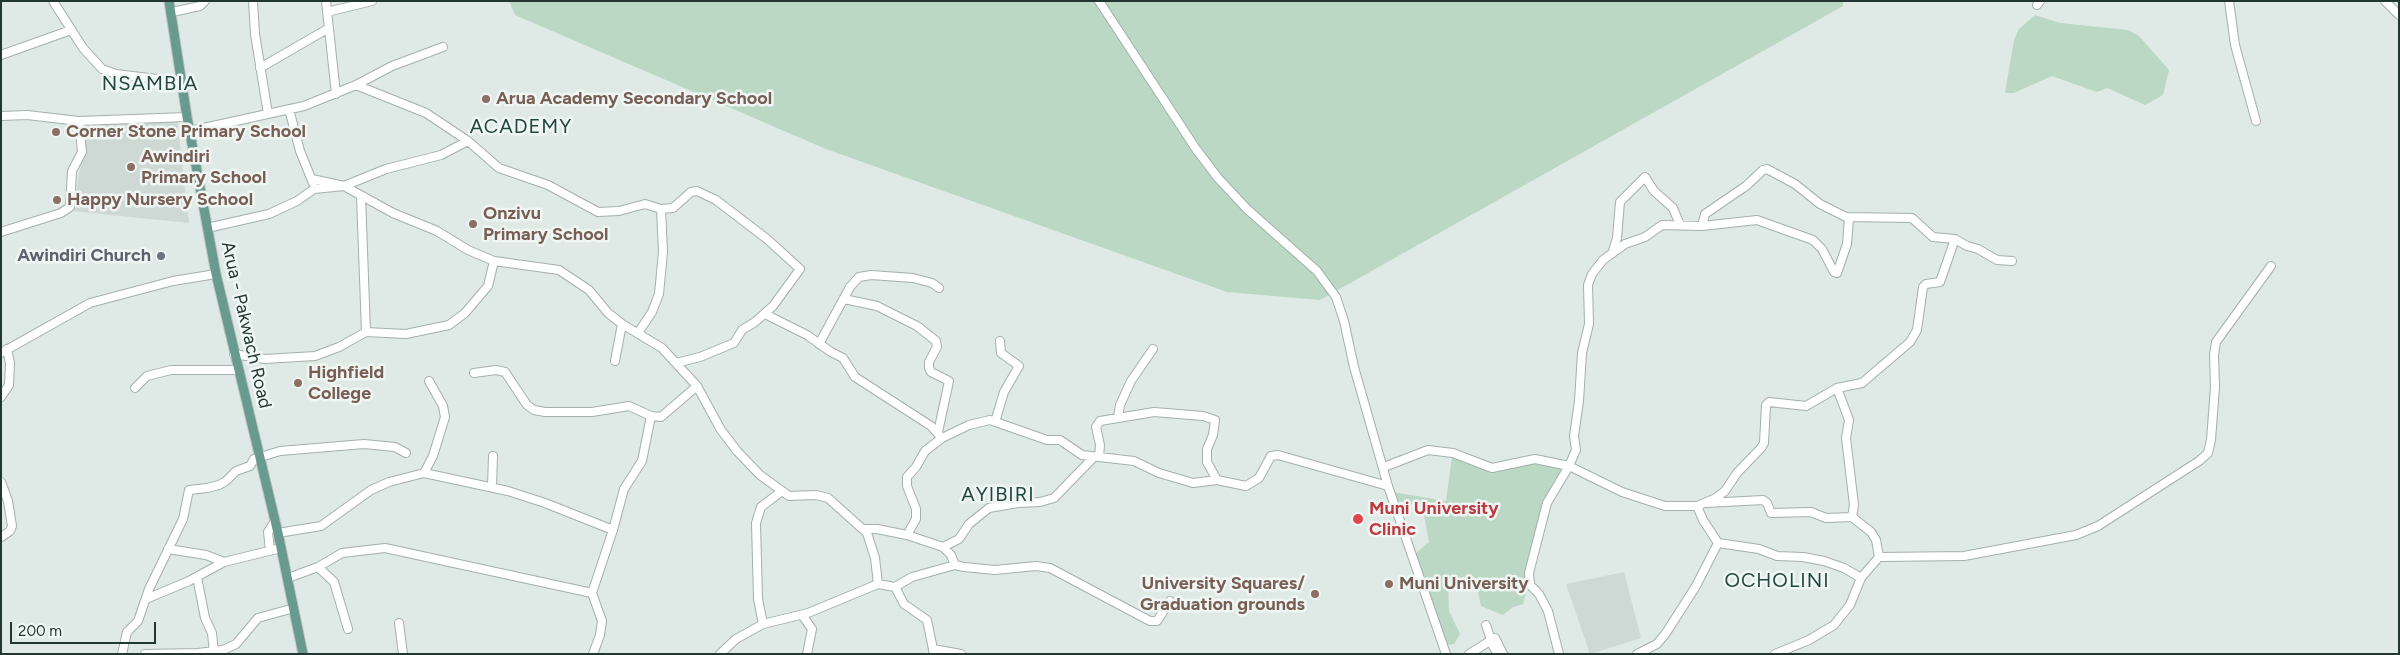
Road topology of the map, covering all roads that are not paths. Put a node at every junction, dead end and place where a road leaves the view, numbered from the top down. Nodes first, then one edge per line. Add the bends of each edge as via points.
1 (53, 1) edge
2 (170, 1) edge
3 (205, 1) edge
4 (253, 1) edge
5 (326, 1) edge
6 (372, 1) edge
7 (1099, 1) edge
8 (2229, 1) edge
9 (2385, 1) edge
10 (172, 12) junction
11 (327, 12) junction
12 (2399, 15) edge
13 (329, 28) junction
14 (71, 30) junction
15 (443, 47) dead end
16 (1, 55) edge
17 (260, 68) junction
18 (182, 82) junction
19 (356, 85) junction
20 (336, 94) junction
21 (289, 109) junction
22 (268, 114) junction
23 (1, 116) edge
24 (187, 117) junction
25 (79, 121) junction
26 (2256, 121) dead end
27 (190, 131) junction
28 (468, 141) junction
29 (312, 179) junction
30 (344, 186) junction
31 (314, 189) junction
32 (361, 196) junction
33 (661, 209) junction
34 (1849, 218) junction
35 (1680, 224) junction
36 (1702, 226) junction
37 (207, 228) junction
38 (1, 232) edge
39 (1955, 239) junction
40 (1613, 252) junction
41 (494, 261) junction
42 (2012, 261) dead end
43 (2270, 266) dead end
44 (216, 274) junction
45 (939, 288) dead end
46 (844, 299) junction
47 (765, 314) junction
48 (622, 324) junction
49 (366, 332) junction
50 (638, 333) junction
51 (1000, 341) dead end
52 (819, 344) junction
53 (10, 347) edge
54 (1154, 349) dead end
55 (234, 354) junction
56 (615, 361) dead end
57 (676, 363) junction
58 (238, 370) junction
59 (474, 373) dead end
60 (429, 381) dead end
61 (697, 386) junction
62 (135, 388) dead end
63 (1837, 388) junction
64 (1, 397) edge
65 (651, 416) junction
66 (1118, 417) junction
67 (995, 422) junction
68 (940, 435) junction
69 (406, 452) dead end
70 (493, 456) dead end
71 (1096, 457) junction
72 (260, 458) junction
73 (1569, 466) junction
74 (1384, 467) junction
75 (424, 474) junction
76 (1217, 480) junction
77 (1, 482) edge
78 (1388, 486) junction
79 (492, 487) junction
80 (782, 491) junction
81 (1706, 503) junction
82 (1697, 506) junction
83 (1852, 517) junction
84 (275, 521) junction
85 (863, 529) junction
86 (613, 530) junction
87 (278, 534) junction
88 (907, 535) junction
89 (1, 537) edge
90 (1718, 543) junction
91 (944, 546) junction
92 (281, 548) junction
93 (168, 549) junction
94 (270, 550) junction
95 (1879, 557) junction
96 (224, 562) junction
97 (955, 565) junction
98 (318, 567) junction
99 (197, 577) junction
100 (288, 578) junction
101 (1861, 578) junction
102 (878, 584) junction
103 (895, 587) junction
104 (592, 593) junction
105 (146, 599) junction
106 (1170, 601) dead end
107 (294, 608) junction
108 (802, 615) junction
109 (399, 623) dead end
110 (763, 624) junction
111 (1486, 626) dead end
112 (348, 629) dead end
113 (934, 651) edge
114 (214, 653) edge
115 (122, 654) edge
116 (145, 654) edge
117 (303, 654) edge
118 (403, 654) edge
119 (593, 654) edge
120 (720, 654) edge
121 (807, 654) edge
122 (961, 654) edge
123 (1446, 654) edge
124 (1469, 654) edge
125 (1498, 654) edge
126 (1503, 654) edge
127 (1559, 654) edge
128 (1637, 654) edge
129 (1775, 654) edge

1 - 14 street
2 - 10 main road, Arua - Pakwach Road
3 - 10 street via 200,6
4 - 17 street
5 - 11 street
6 - 11 street
7 - 74 street via 1218,178 1247,209 1317,271 1330,288 1338,304
8 - 26 street via 2235,45
9 - 12 street
10 - 18 main road, Arua - Pakwach Road
11 - 13 street
13 - 17 street
13 - 20 street
14 - 16 street
14 - 18 street via 98,66 107,72
15 - 19 street via 392,66
17 - 22 street
18 - 24 main road, Arua - Pakwach Road
19 - 20 street
19 - 28 street via 426,113
20 - 21 street
21 - 22 street
21 - 29 street via 300,151
22 - 27 street
23 - 25 street
24 - 25 street
24 - 27 main road, Arua - Pakwach Road
25 - 38 street via 82,152 72,171 70,207 61,213
27 - 37 main road, Arua - Pakwach Road
28 - 30 street via 441,154 386,169
28 - 33 street via 499,168 548,185 589,209 606,212 645,204
29 - 30 street
29 - 31 street
30 - 31 street
30 - 32 street
31 - 37 street via 269,214
32 - 41 street
32 - 49 street
33 - 47 street via 673,208 691,192 697,191 716,200 800,269
33 - 50 street via 663,252 659,294
34 - 36 street via 1820,204 1795,184 1767,169 1705,214
34 - 36 street via 1847,244 1835,273 1813,240 1772,224 1751,220
34 - 39 street via 1912,218 1933,237
35 - 36 street
35 - 40 street via 1662,225
35 - 40 street via 1673,208 1645,178 1620,202
37 - 44 main road, Arua - Pakwach Road
39 - 42 street via 1997,260
39 - 63 street via 1940,282 1926,284 1922,289 1918,326 1913,338 1862,384
40 - 73 street via 1597,266 1588,285 1589,324 1582,353 1574,436 1576,450
41 - 48 street via 559,270 589,290
41 - 49 street via 488,286 465,313 449,325 406,334
43 - 95 street via 2216,342 2212,440 2208,453 2199,461 2129,504 2114,517 2076,535 1964,556
44 - 53 street via 173,281 90,303
44 - 55 main road, Arua - Pakwach Road
45 - 46 street via 916,278 863,276 852,284
46 - 52 street
46 - 68 street via 877,306 917,326 936,341 929,368 949,381
47 - 52 street
47 - 57 street via 742,330 734,343
48 - 50 street
48 - 56 street
49 - 55 street via 315,356 265,359
50 - 57 street via 662,348
51 - 67 street via 1002,356 1019,366 1004,392
52 - 68 street via 844,358 855,377 932,426
53 - 64 street via 9,385
54 - 66 street via 1131,380
55 - 58 main road, Arua - Pakwach Road
57 - 61 street
58 - 62 street via 171,370 147,376
58 - 72 main road, Arua - Pakwach Road
59 - 65 street via 506,372 526,404 534,410 592,412 629,406
60 - 75 street via 443,406 445,417
61 - 65 street via 663,417
61 - 80 street via 736,452
63 - 81 street via 1806,406 1773,401 1766,405 1761,448 1736,472 1725,491
63 - 83 street via 1849,420 1846,438 1854,505
65 - 86 street via 642,461 624,489
66 - 71 street via 1100,421 1096,427 1100,445
66 - 76 street via 1159,412 1213,419 1215,424 1207,462
67 - 68 street via 983,421
67 - 71 street via 1047,440 1060,440 1082,455
68 - 88 street via 907,477 916,519
69 - 72 street via 395,447 364,444 280,452
70 - 79 street
71 - 76 street via 1134,461 1159,473 1193,483
71 - 91 street via 1054,498 989,508 969,524 959,539
72 - 84 main road, Arua - Pakwach Road
72 - 93 street via 234,472 219,485 189,490 183,519
73 - 74 street via 1535,459 1492,468 1453,453 1428,450
73 - 82 street via 1653,504 1676,508
73 - 127 street via 1546,503 1529,573 1530,585 1548,611
74 - 78 street
75 - 79 street
75 - 87 street via 372,490 321,526
76 - 78 street via 1252,485 1271,456 1278,455
77 - 89 street via 12,526
78 - 123 street
79 - 86 street via 545,503
80 - 85 street via 795,497 816,495 828,498
80 - 110 street via 761,507 756,523 758,599
81 - 82 street
81 - 83 street via 1763,500 1771,513 1811,512 1826,518
82 - 90 street
83 - 95 street via 1874,536
84 - 87 main road, Arua - Pakwach Road
84 - 94 street via 268,532
85 - 88 street
85 - 102 street via 870,540
86 - 104 street
87 - 92 main road, Arua - Pakwach Road
88 - 91 street
90 - 101 street via 1824,562
90 - 128 street via 1672,625 1657,644
91 - 97 street
92 - 94 street
92 - 100 main road, Arua - Pakwach Road
93 - 96 street via 206,555
93 - 105 street
94 - 96 street
95 - 101 street
96 - 99 street
97 - 103 street via 912,576
97 - 106 street via 996,570 1036,566 1050,568 1154,622
98 - 100 street
98 - 104 street via 342,553 372,548 393,549
98 - 112 street via 334,582
99 - 105 street
99 - 114 street
100 - 107 main road, Arua - Pakwach Road
101 - 129 street via 1850,605 1834,625
102 - 103 street
102 - 108 street
103 - 113 street via 904,604 927,620
104 - 119 street via 602,620
105 - 115 street via 138,621 126,633
107 - 114 street via 260,617 236,644
107 - 117 main road, Arua - Pakwach Road
108 - 110 street
108 - 121 street via 812,628
109 - 118 street
110 - 120 street via 736,639
111 - 126 street via 1491,640 1495,638
113 - 122 street
114 - 116 street
124 - 125 street via 1490,641

